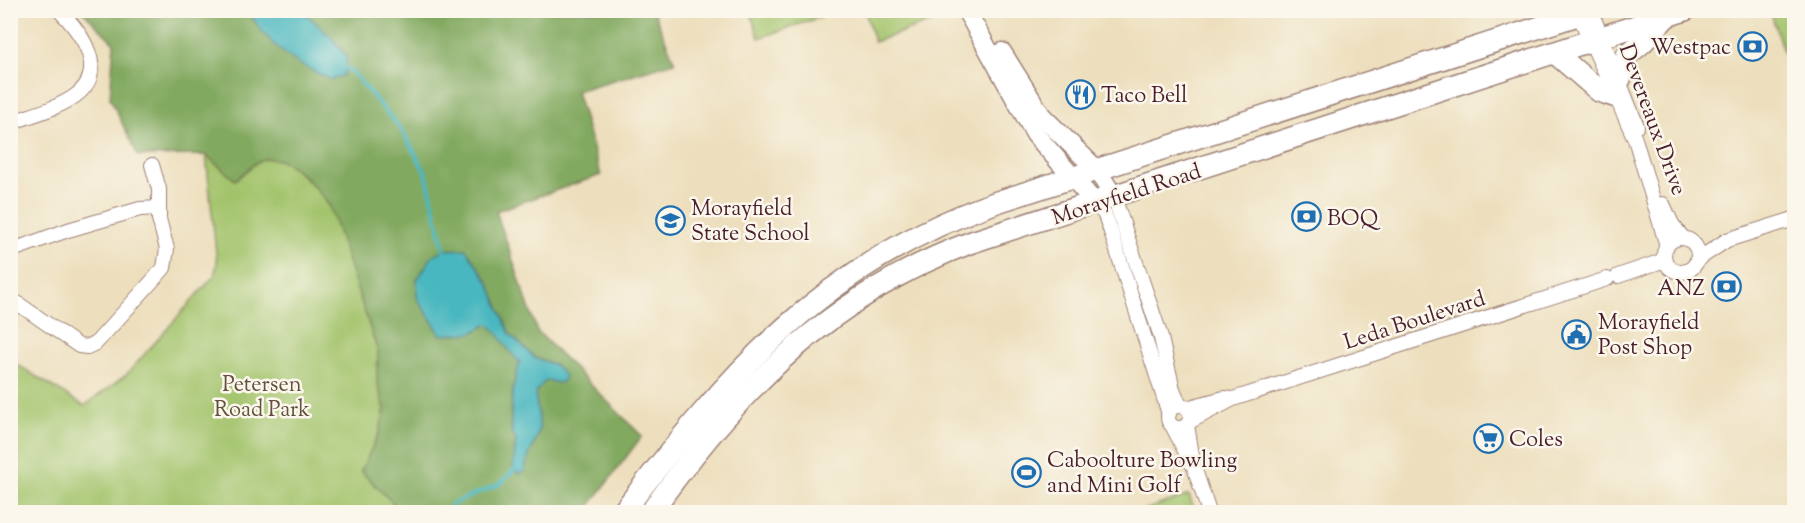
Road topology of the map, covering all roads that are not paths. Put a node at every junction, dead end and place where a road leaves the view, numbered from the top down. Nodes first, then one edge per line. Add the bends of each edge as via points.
1 (58, 10) edge
2 (966, 10) edge
3 (978, 10) edge
4 (1685, 10) edge
5 (1587, 12) edge
6 (1665, 17) junction
7 (1595, 40) junction
8 (1555, 52) junction
9 (1617, 87) junction
10 (10, 123) edge
11 (152, 165) dead end
12 (1096, 170) junction
13 (1073, 178) junction
14 (1105, 200) junction
15 (159, 208) junction
16 (1794, 219) edge
17 (1727, 240) junction
18 (1688, 241) junction
19 (1666, 246) junction
20 (10, 251) edge
21 (1665, 260) junction
22 (1697, 260) junction
23 (10, 298) edge
24 (1181, 417) junction
25 (622, 513) edge
26 (651, 513) edge
27 (1209, 513) edge

1 - 10 street via 76,28 90,54 92,65 87,84 67,101
2 - 13 main road via 1035,134
3 - 12 main road via 1042,116
4 - 6 main road, Morayfield Road
5 - 7 street, Devereaux Drive
5 - 12 main road, Morayfield Road
6 - 7 main road, Morayfield Road
6 - 9 main road via 1627,55
7 - 8 main road, Morayfield Road
7 - 9 street, Devereaux Drive
8 - 9 main road via 1599,90
8 - 14 main road, Morayfield Road
9 - 18 street, Devereaux Drive via 1668,216
9 - 19 street, Devereaux Drive
11 - 15 street via 161,196
12 - 13 main road, Morayfield Road
12 - 14 main road
13 - 14 main road
13 - 25 main road, Morayfield Road via 930,228 833,285 751,358
14 - 24 street via 1160,334
14 - 24 street via 1104,215
14 - 26 main road, Morayfield Road via 930,258 855,299 805,338 746,395
15 - 20 street via 140,209
15 - 23 street via 167,249 164,268 92,346 79,346
16 - 17 street
17 - 18 street
17 - 22 street
18 - 19 street via 1674,239
18 - 22 street
19 - 21 street
21 - 22 street via 1671,269 1682,272
21 - 24 street, Leda Boulevard via 1233,399 1224,398
24 - 27 street

